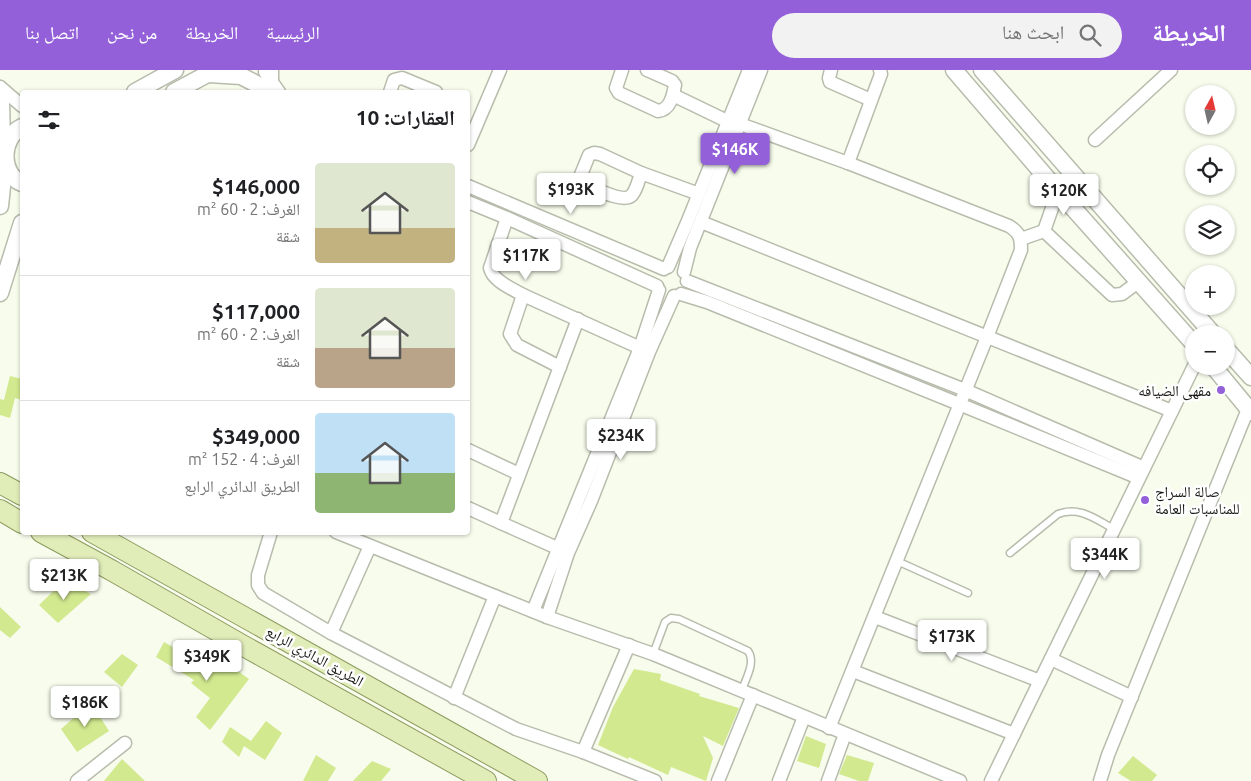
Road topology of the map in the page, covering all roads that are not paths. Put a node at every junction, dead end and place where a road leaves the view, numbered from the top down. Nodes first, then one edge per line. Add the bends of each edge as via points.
1 (175, 70) edge
2 (252, 70) edge
3 (500, 70) edge
4 (622, 70) edge
5 (648, 70) edge
6 (749, 70) edge
7 (762, 70) edge
8 (831, 70) edge
9 (880, 70) edge
10 (954, 70) edge
11 (982, 70) edge
12 (1171, 70) edge
13 (212, 72) edge
14 (269, 82) edge
15 (0, 87) edge
16 (139, 90) edge
17 (178, 90) edge
18 (391, 90) edge
19 (431, 90) edge
20 (673, 95) junction
21 (871, 100) junction
22 (20, 104) edge
23 (472, 123) edge
24 (734, 123) junction
25 (20, 128) edge
26 (1095, 140) dead end
27 (4, 143) junction
28 (848, 163) junction
29 (1066, 164) junction
30 (4, 167) junction
31 (641, 172) junction
32 (20, 182) edge
33 (1053, 185) junction
34 (470, 187) edge
35 (700, 194) junction
36 (470, 203) edge
37 (0, 206) edge
38 (507, 218) junction
39 (702, 222) junction
40 (20, 229) edge
41 (1044, 231) junction
42 (1021, 239) junction
43 (666, 268) junction
44 (685, 277) junction
45 (1138, 282) junction
46 (658, 288) junction
47 (0, 293) edge
48 (523, 295) junction
49 (677, 295) junction
50 (578, 319) junction
51 (1205, 325) edge
52 (1185, 334) edge
53 (988, 337) junction
54 (645, 350) junction
55 (1235, 359) edge
56 (560, 367) junction
57 (1190, 375) edge
58 (1221, 375) edge
59 (1251, 377) edge
60 (965, 390) junction
61 (959, 404) junction
62 (1250, 410) edge
63 (1172, 411) junction
64 (470, 451) edge
65 (1142, 473) junction
66 (519, 474) junction
67 (470, 509) edge
68 (0, 510) edge
69 (20, 522) edge
70 (501, 523) junction
71 (1114, 529) junction
72 (47, 535) edge
73 (97, 535) edge
74 (271, 535) edge
75 (343, 535) edge
76 (370, 546) junction
77 (563, 551) junction
78 (1010, 553) dead end
79 (897, 561) junction
80 (968, 593) dead end
81 (495, 596) junction
82 (532, 611) junction
83 (547, 617) junction
84 (875, 617) junction
85 (331, 633) junction
86 (629, 645) junction
87 (653, 654) junction
88 (1051, 659) junction
89 (853, 671) junction
90 (1040, 681) junction
91 (747, 692) junction
92 (1132, 697) junction
93 (454, 698) junction
94 (804, 717) junction
95 (830, 728) junction
96 (845, 734) junction
97 (1014, 734) junction
98 (125, 742) dead end
99 (583, 752) junction
100 (1101, 780) edge
101 (77, 781) edge
102 (486, 781) edge
103 (537, 781) edge
104 (656, 781) edge
105 (718, 781) edge
106 (779, 781) edge
107 (828, 781) edge
108 (960, 781) edge
109 (991, 781) edge

1 - 16 street
2 - 14 street
3 - 23 street
4 - 20 street via 616,88 619,94 658,111 668,107
5 - 20 street via 672,81 675,86
6 - 24 street
7 - 24 street
8 - 21 street via 830,82
9 - 21 street
10 - 33 street
11 - 29 street
12 - 26 street
13 - 14 street
13 - 17 street
15 - 22 street
15 - 27 street via 4,106
18 - 19 street via 394,80 402,78
20 - 24 street
21 - 28 street
24 - 28 street
24 - 35 street
24 - 39 street
25 - 27 street
27 - 30 street
28 - 42 street via 1009,226
29 - 33 street
29 - 51 street
30 - 32 street via 10,176
30 - 37 street
31 - 31 street via 594,153 589,155 580,177 584,184 627,198 632,194
31 - 35 street
33 - 41 street
33 - 45 street
34 - 43 street
35 - 43 street
36 - 38 street
38 - 46 street
38 - 48 street via 490,271 496,279
39 - 44 street via 690,248
39 - 53 street
40 - 47 street
41 - 42 street
41 - 45 street via 1112,295 1122,294
42 - 53 street via 1020,250
43 - 44 street via 673,267
43 - 46 street via 657,278
44 - 49 street via 686,288
44 - 60 street
45 - 52 street
46 - 49 street via 666,295
46 - 54 street
48 - 50 street
48 - 56 street via 510,334 512,339 516,345
49 - 54 street
49 - 61 street via 707,302
50 - 54 street
50 - 56 street
53 - 60 street
53 - 63 street
54 - 77 street via 591,501
55 - 59 street
56 - 66 street
57 - 63 street
58 - 62 street
60 - 61 street
60 - 65 street
61 - 65 street
61 - 79 street
62 - 92 street
63 - 65 street
64 - 66 street
65 - 71 street
66 - 70 street
67 - 70 street
68 - 69 main road
70 - 77 street
71 - 78 lane via 1078,511 1067,510
71 - 88 street
72 - 102 main road, الطريق الدائري الرابع
73 - 103 main road, الطريق الدائري الرابع
74 - 85 street via 258,575 258,585 263,593
75 - 76 street
76 - 81 street
76 - 85 street
77 - 82 street
77 - 83 street
79 - 80 lane
79 - 84 street
81 - 82 street
81 - 93 street
82 - 83 street
83 - 86 street
84 - 89 street
84 - 90 street
85 - 93 street
86 - 87 street
86 - 99 street
87 - 91 street
87 - 91 lane via 665,622 671,618 679,619 748,650 752,661
88 - 90 street
88 - 92 street
89 - 95 street
89 - 97 street
90 - 97 street
91 - 94 street
91 - 105 street
92 - 100 street
93 - 99 street via 516,729
94 - 95 street
94 - 106 street
95 - 96 street
96 - 107 street
96 - 108 street
97 - 109 street
98 - 101 street
99 - 104 street

